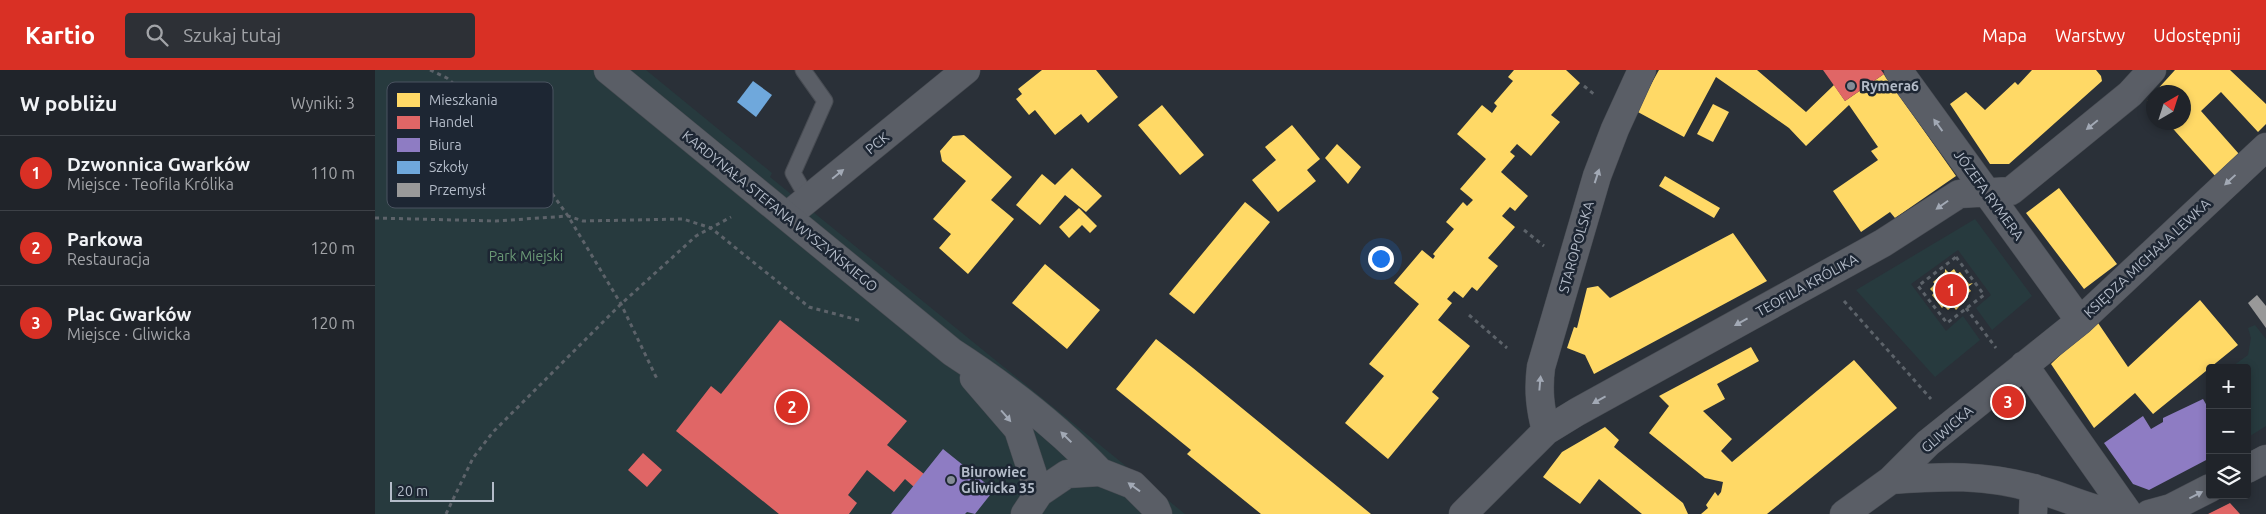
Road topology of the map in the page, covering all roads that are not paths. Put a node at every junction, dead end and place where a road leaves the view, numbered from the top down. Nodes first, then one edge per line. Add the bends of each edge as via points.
1 (608, 70) edge
2 (803, 70) edge
3 (966, 70) edge
4 (1642, 70) edge
5 (1898, 70) edge
6 (2151, 70) edge
7 (2266, 147) edge
8 (1987, 193) junction
9 (808, 199) junction
10 (787, 216) junction
11 (2080, 321) junction
12 (951, 352) junction
13 (2024, 365) junction
14 (1546, 431) junction
15 (2266, 459) edge
16 (2251, 466) edge
17 (1100, 472) junction
18 (1891, 480) junction
19 (2206, 490) edge
20 (2034, 501) edge
21 (1032, 503) edge
22 (1158, 514) edge
23 (1463, 514) edge
24 (1844, 514) edge
25 (2116, 514) edge
26 (2129, 514) edge
27 (2149, 514) edge

1 - 10 street, KARDYNAŁA STEFANA WYSZYŃSKIEGO
2 - 9 lane via 825,101 793,173
9 -> 3 street, PCK
14 -> 4 street, STAROPOLSKA via 1540,408 1541,367 1597,176
8 -> 5 street, JÓZEFA RYMERA
6 -> 8 street, TEOFILA KRÓLIKA via 2130,94 2011,191
7 -> 11 street, KSIĘDZA MICHAŁA LEWKA
8 - 11 street, JÓZEFA RYMERA
8 -> 14 street, TEOFILA KRÓLIKA via 1959,194 1883,243
9 - 10 street, PCK
10 - 12 street, KARDYNAŁA STEFANA WYSZYŃSKIEGO
11 - 13 street, KSIĘDZA MICHAŁA LEWKA
17 -> 12 street, KARDYNAŁA STEFANA WYSZYŃSKIEGO via 1062,433 1001,384
12 -> 21 street, KARDYNAŁA STEFANA WYSZYŃSKIEGO via 1017,429
13 - 18 street, GLIWICKA via 1928,443
13 - 26 street
14 - 23 street, TEOFILA KRÓLIKA
15 - 16 street
17 - 21 street via 1067,474
22 -> 17 street via 1133,484
18 - 20 street via 1978,477
18 - 24 street, GLIWICKA
27 -> 19 street via 2171,508
20 - 25 street

